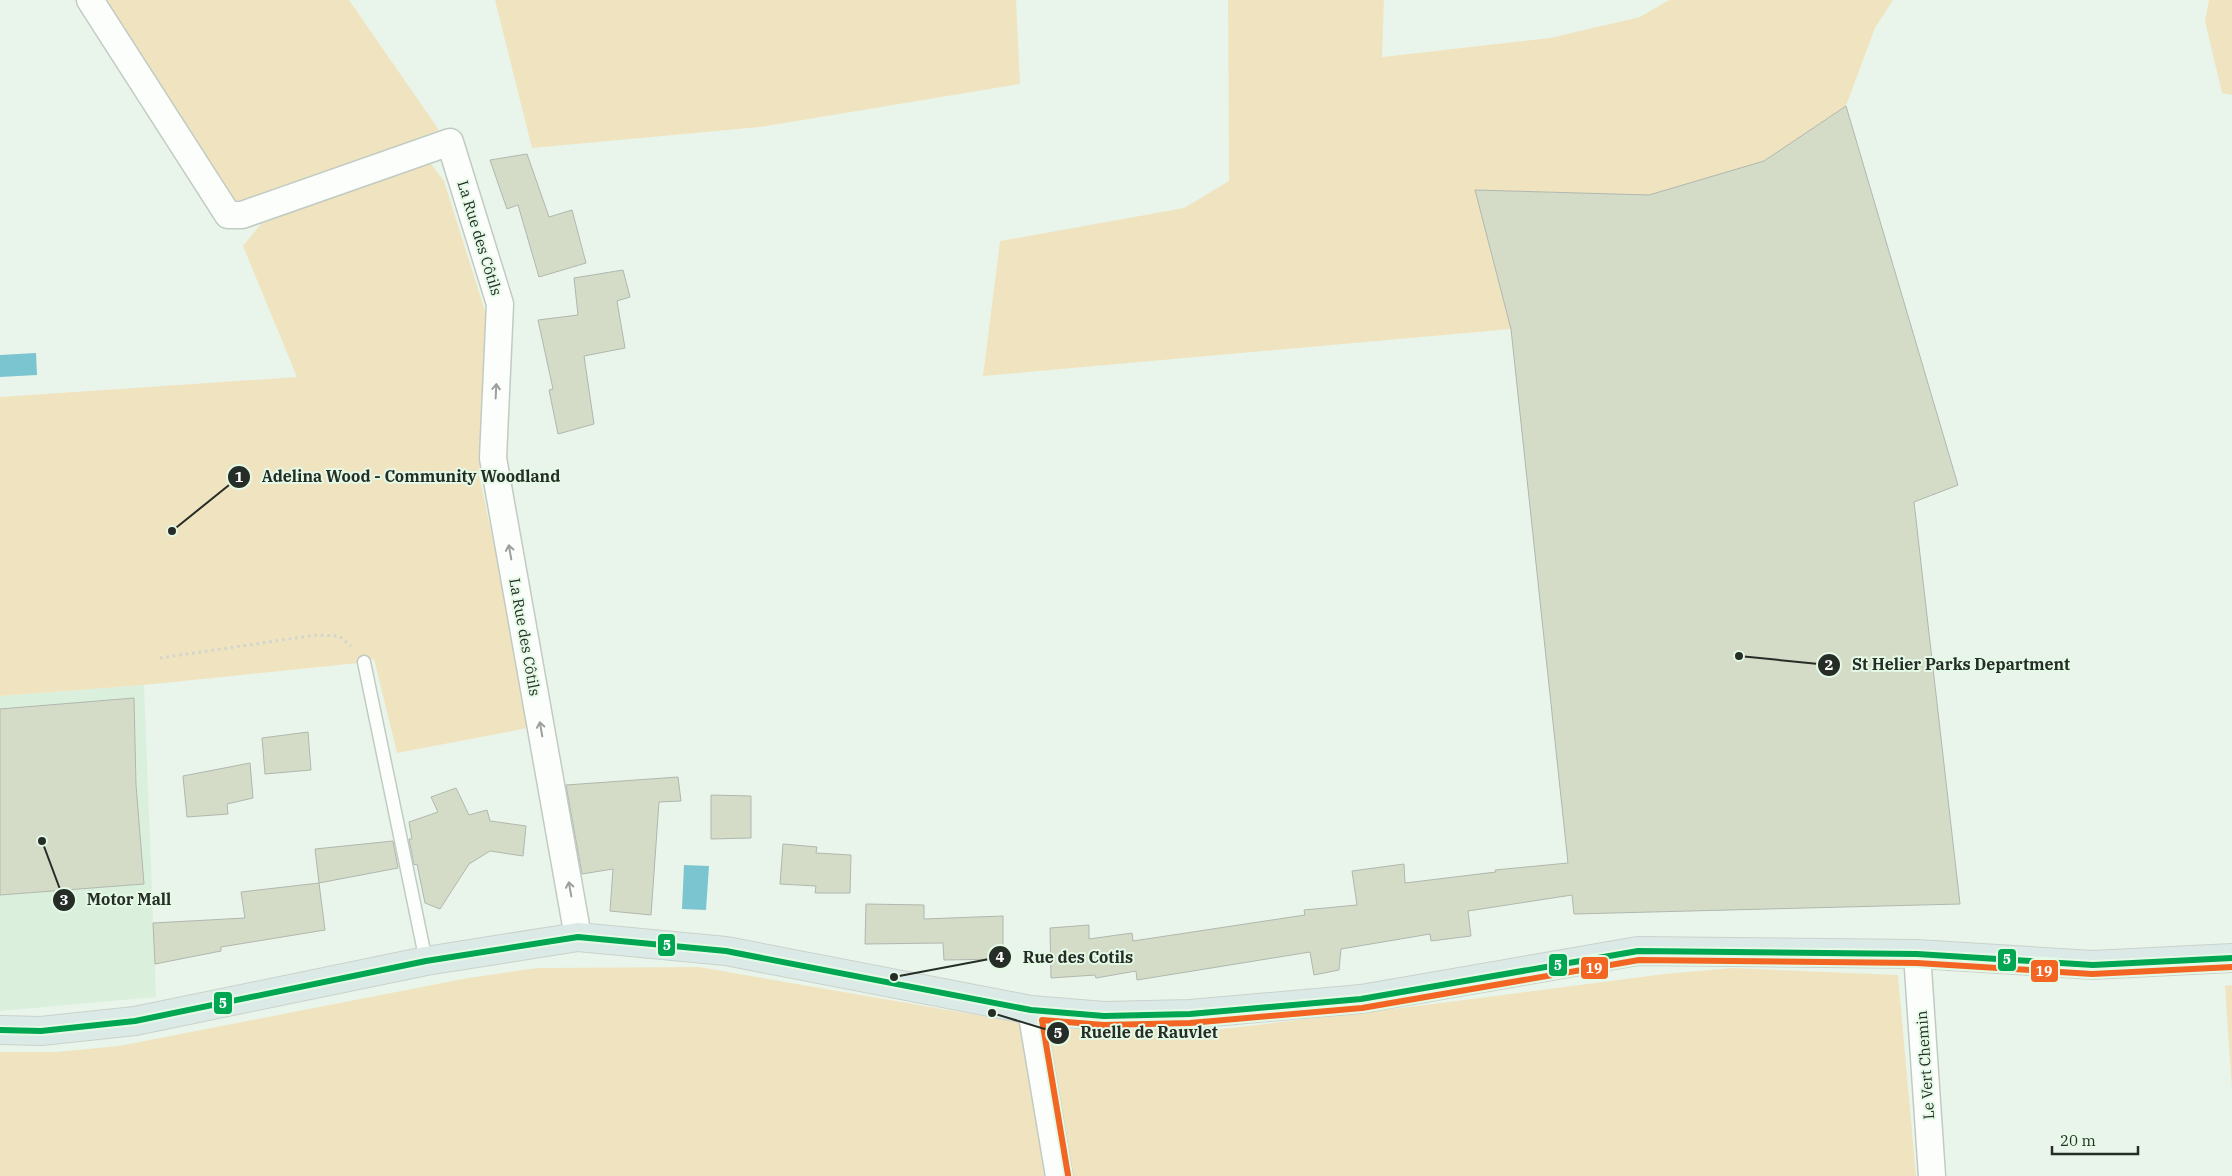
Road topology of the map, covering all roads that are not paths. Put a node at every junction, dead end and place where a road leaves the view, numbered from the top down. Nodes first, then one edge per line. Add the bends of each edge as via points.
1 (90, 0) edge
2 (364, 662) road end
3 (578, 937) junction
4 (1917, 954) junction
5 (2232, 958) edge
6 (426, 961) junction
7 (1031, 1010) junction
8 (0, 1030) edge
9 (1059, 1176) edge
10 (1932, 1176) edge

3 -> 1 street, La Rue des Côtils via 493,458 500,304 450,142 242,215 228,215
2 - 6 lane
3 - 6 main road
3 - 7 main road via 726,951
4 - 5 main road via 2093,965
4 - 7 main road via 1638,951 1361,999 1190,1014 1104,1016
4 - 10 street, Le Vert Chemin
6 - 8 main road via 135,1021 41,1031
7 - 9 street

